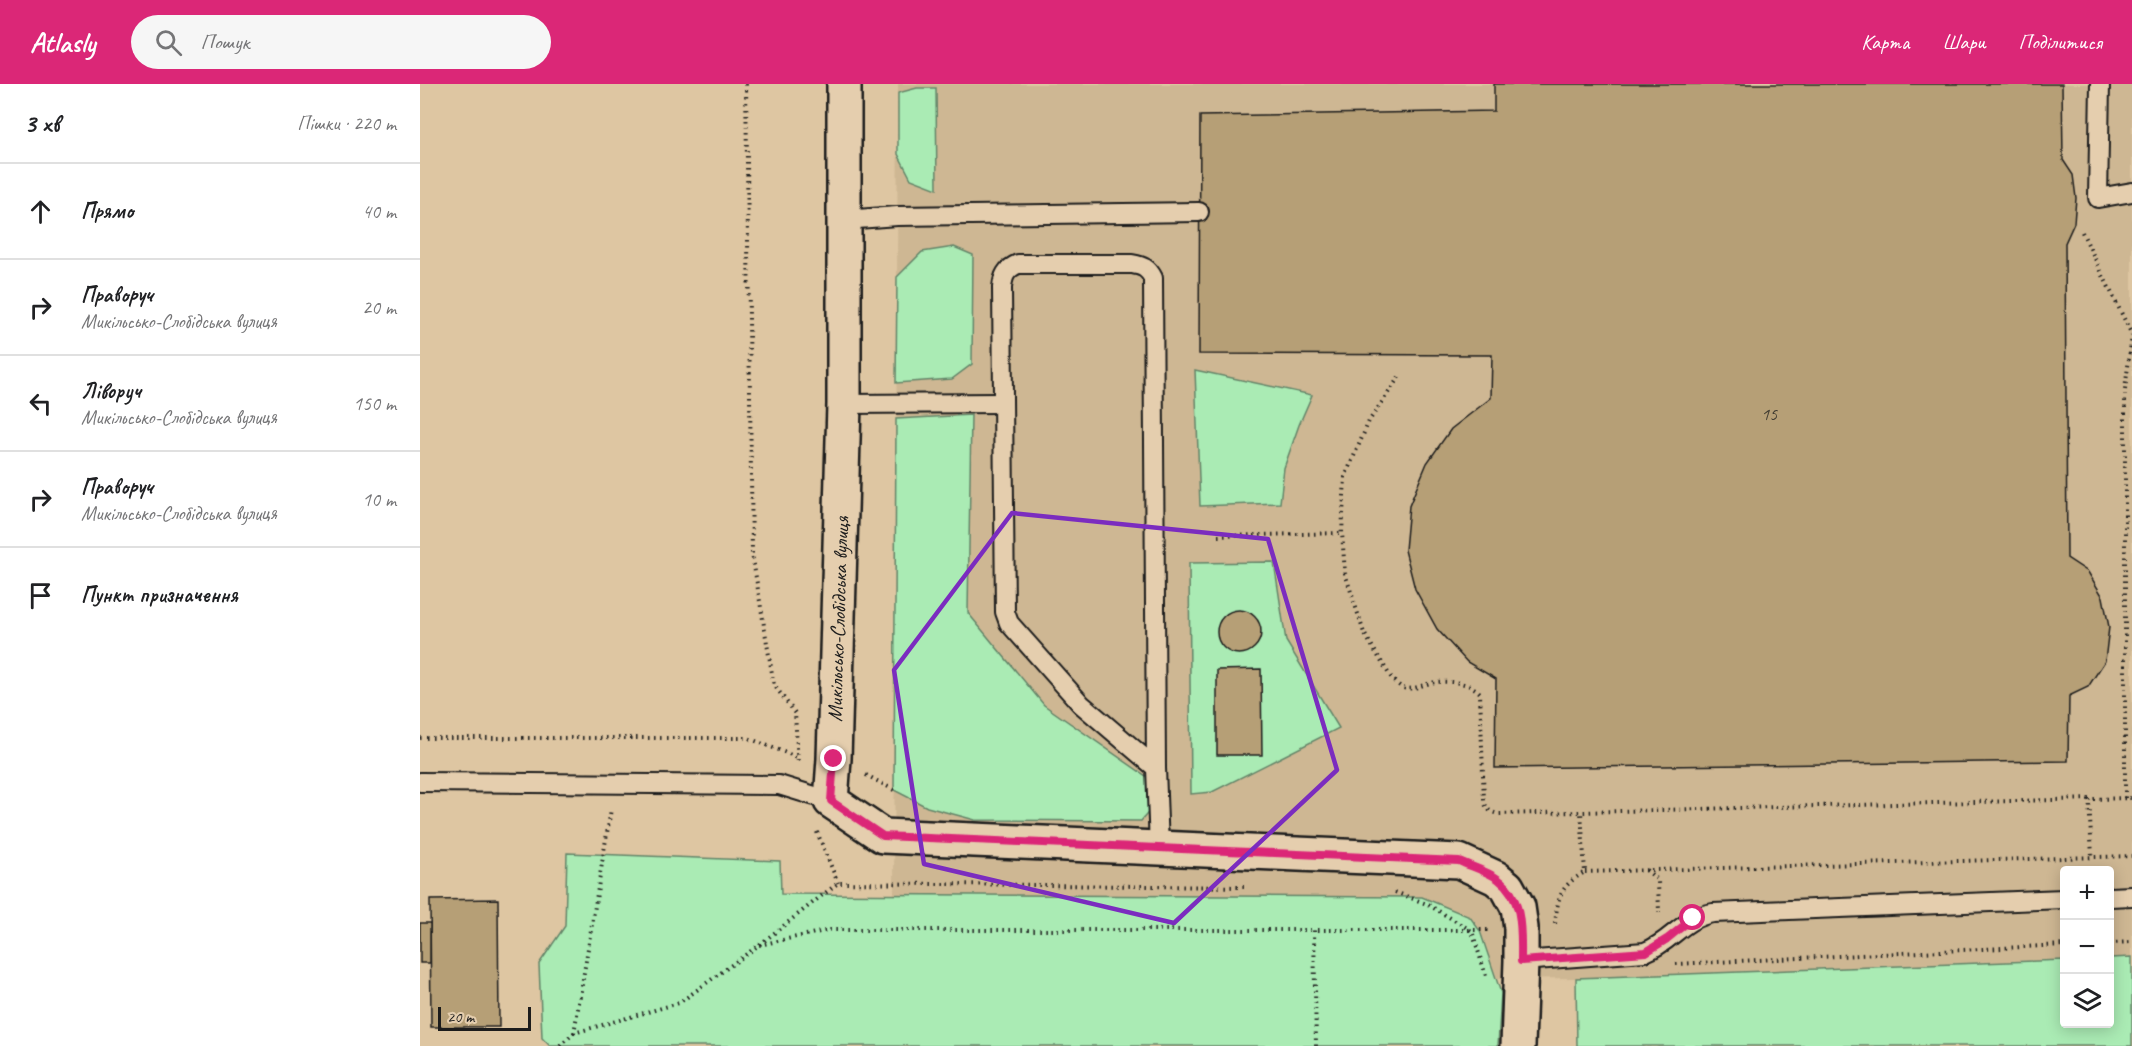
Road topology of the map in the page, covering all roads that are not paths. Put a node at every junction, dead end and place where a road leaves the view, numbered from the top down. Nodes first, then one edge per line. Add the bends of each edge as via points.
1 (844, 84) edge
2 (2100, 84) edge
3 (2132, 192) edge
4 (1199, 212) dead end
5 (844, 220) junction
6 (844, 404) junction
7 (1003, 404) junction
8 (1156, 768) junction
9 (420, 782) edge
10 (816, 797) junction
11 (1160, 848) junction
12 (2132, 896) edge
13 (2114, 897) edge
14 (2060, 899) edge
15 (1521, 961) junction
16 (1518, 1046) edge

1 - 5 street, Микільсько-Слобідська вулиця
2 - 3 lane via 2098,198
4 - 5 lane
5 - 6 street, Микільсько-Слобідська вулиця
6 - 7 lane
6 - 10 street, Микільсько-Слобідська вулиця via 834,759
7 - 8 lane via 1004,601 1009,623 1081,704
7 - 8 lane via 1002,288 1009,268 1018,264 1132,264 1148,270 1153,278
8 - 11 lane
9 - 10 lane via 779,785
10 - 11 street via 883,836
11 - 15 street via 1459,861 1507,887 1518,907
12 - 13 lane
14 - 15 lane via 1713,913 1693,918 1646,952
15 - 16 street

